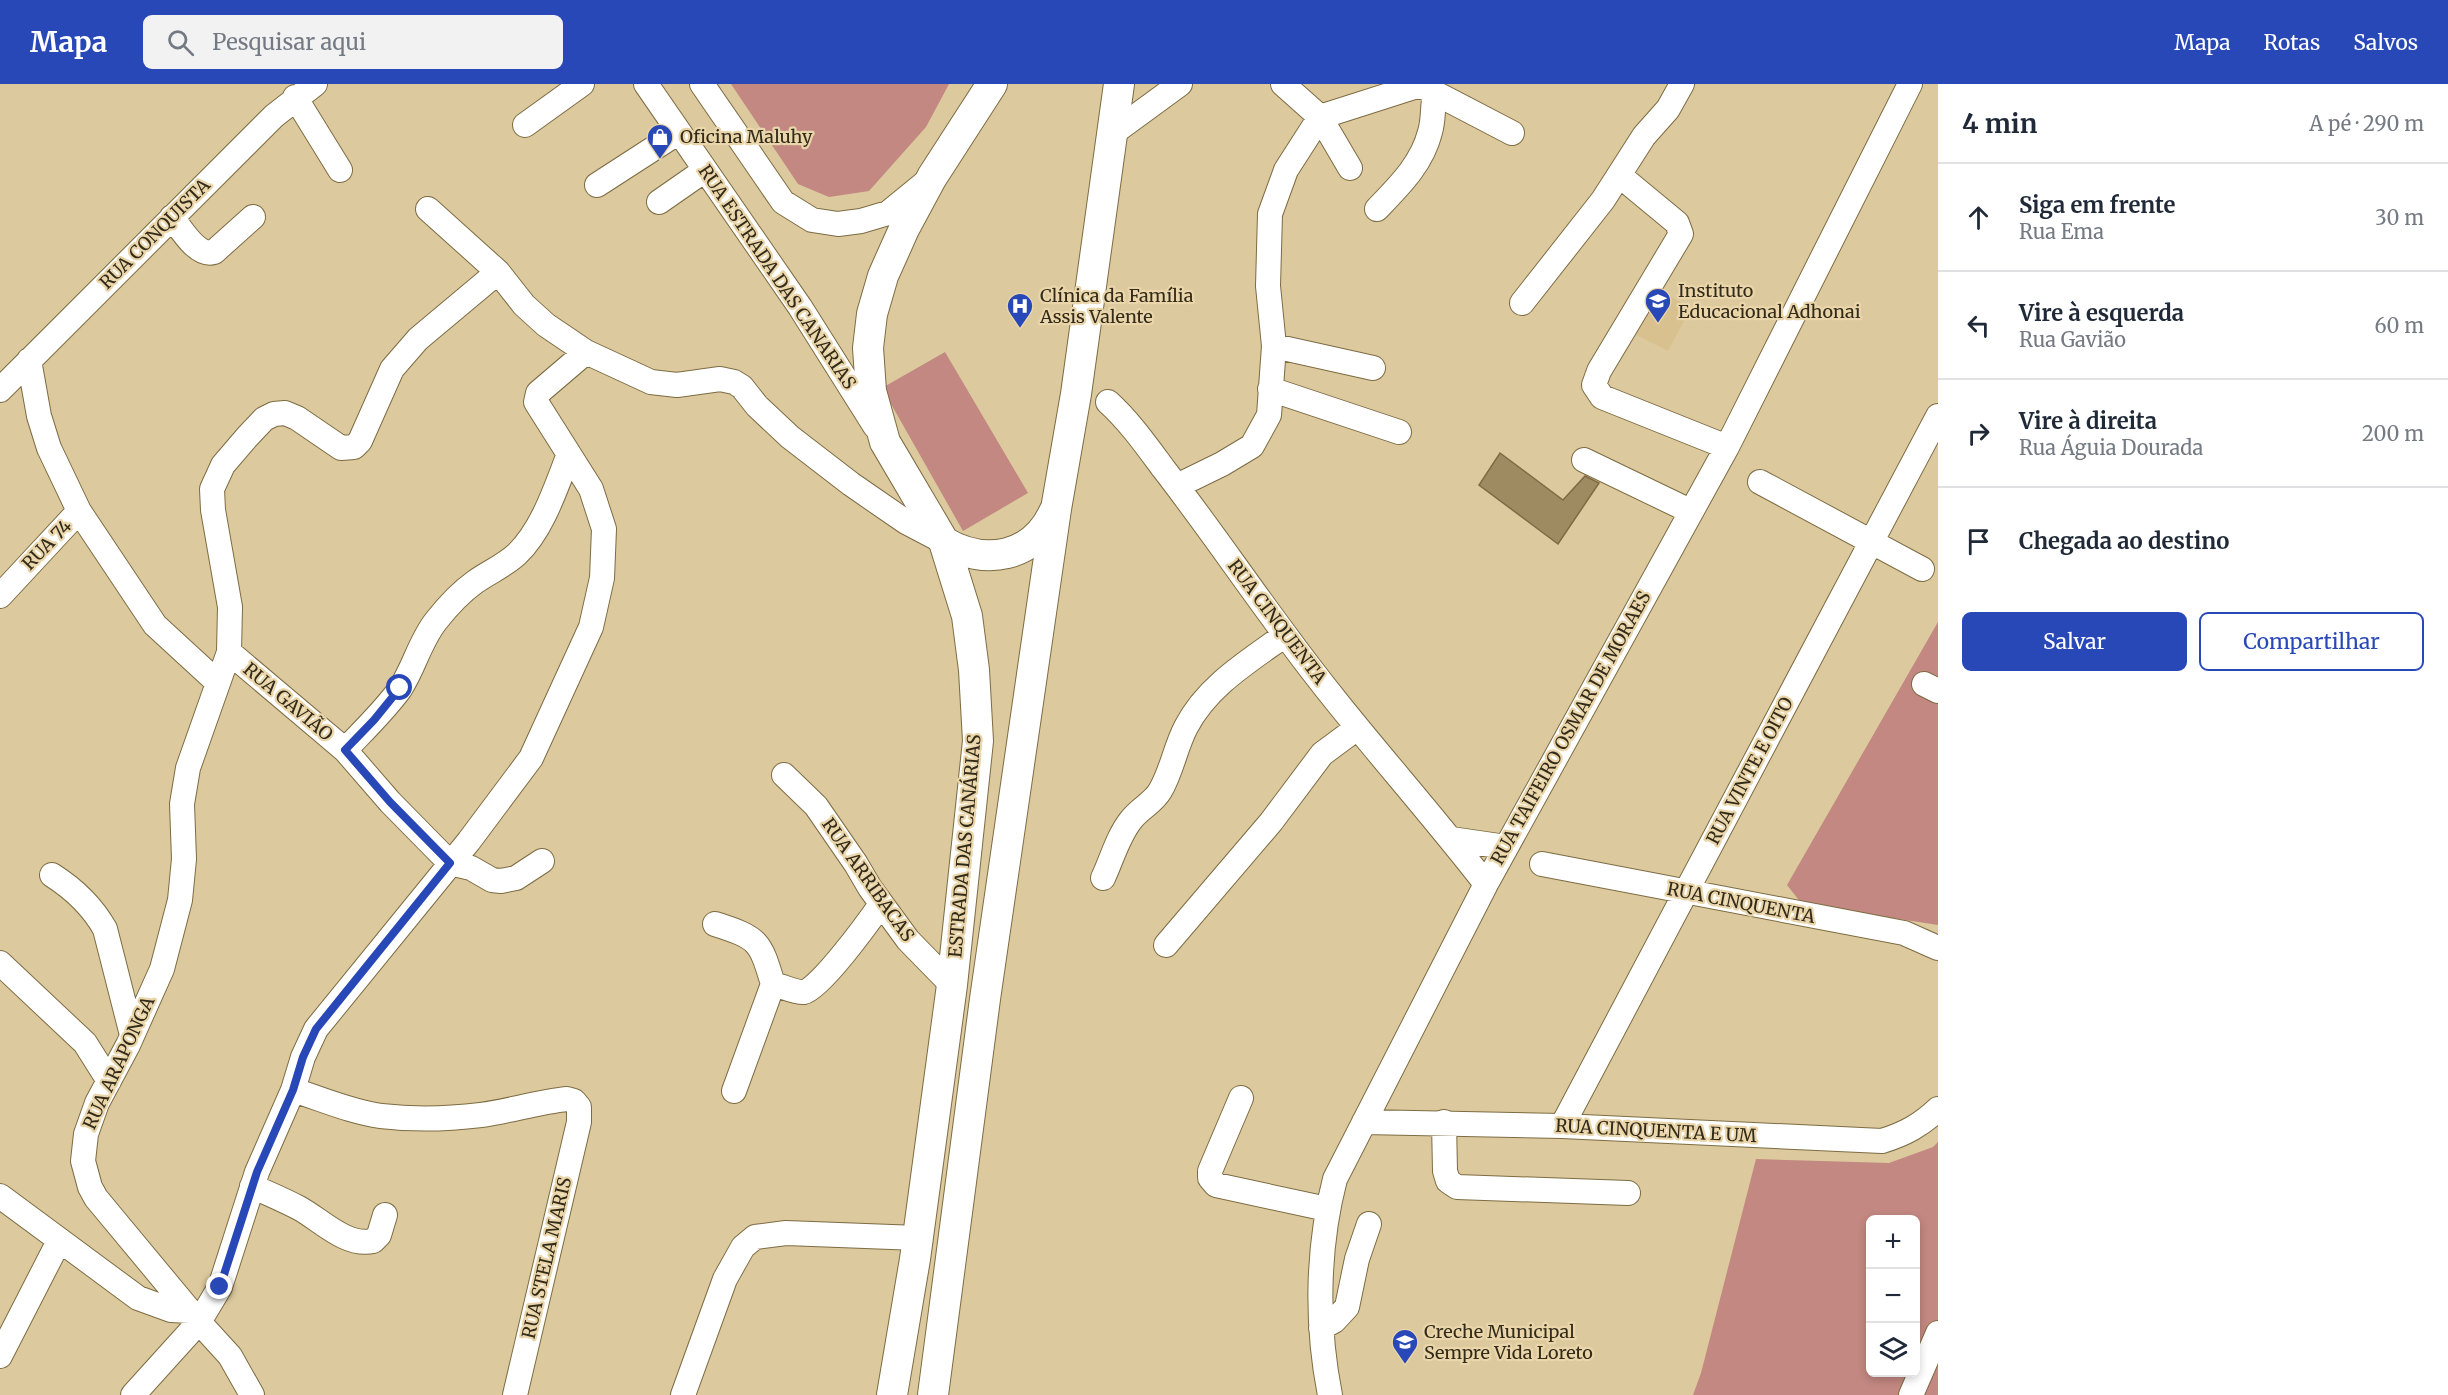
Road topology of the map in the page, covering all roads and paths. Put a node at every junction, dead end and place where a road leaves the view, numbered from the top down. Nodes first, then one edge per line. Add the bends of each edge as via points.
1 (582, 84) edge
2 (646, 84) edge
3 (702, 84) edge
4 (1100, 84) edge
5 (1119, 84) edge
6 (1180, 84) edge
7 (1283, 84) edge
8 (1682, 84) edge
9 (1910, 84) edge
10 (990, 87) edge
11 (1426, 88) edge
12 (305, 91) edge
13 (1320, 117) junction
14 (525, 125) dead end
15 (1113, 128) junction
16 (679, 132) junction
17 (1512, 133) dead end
18 (1350, 168) dead end
19 (340, 170) dead end
20 (705, 170) junction
21 (1618, 175) junction
22 (932, 177) junction
23 (597, 185) dead end
24 (659, 202) dead end
25 (428, 209) dead end
26 (1377, 210) dead end
27 (253, 217) dead end
28 (172, 218) junction
29 (498, 272) junction
30 (1522, 303) dead end
31 (1274, 346) junction
32 (586, 352) junction
33 (29, 360) junction
34 (1373, 368) dead end
35 (4, 375) edge
36 (1270, 389) junction
37 (1108, 402) dead end
38 (1938, 417) edge
39 (1399, 432) dead end
40 (885, 442) junction
41 (1727, 447) junction
42 (569, 454) junction
43 (1584, 460) dead end
44 (1760, 482) dead end
45 (1178, 486) junction
46 (74, 501) junction
47 (1056, 509) junction
48 (1690, 511) junction
49 (1872, 540) junction
50 (944, 542) junction
51 (1922, 569) dead end
52 (0, 596) edge
53 (1285, 635) junction
54 (230, 652) junction
55 (217, 682) junction
56 (1357, 728) junction
57 (345, 750) junction
58 (784, 776) dead end
59 (1451, 839) junction
60 (1506, 847) junction
61 (542, 861) dead end
62 (450, 863) junction
63 (1542, 864) dead end
64 (52, 875) dead end
65 (1103, 878) dead end
66 (1486, 884) junction
67 (1686, 892) junction
68 (881, 904) junction
69 (715, 924) dead end
70 (1166, 945) dead end
71 (1938, 948) edge
72 (0, 963) edge
73 (773, 984) junction
74 (952, 985) junction
75 (132, 1035) junction
76 (109, 1081) junction
77 (293, 1090) junction
78 (734, 1091) dead end
79 (1241, 1098) dead end
80 (1938, 1109) edge
81 (1364, 1122) junction
82 (1444, 1122) junction
83 (1562, 1126) junction
84 (252, 1186) junction
85 (1628, 1193) dead end
86 (0, 1196) edge
87 (1327, 1209) junction
88 (385, 1215) dead end
89 (1369, 1224) dead end
90 (59, 1241) junction
91 (917, 1249) junction
92 (952, 1261) junction
93 (194, 1317) junction
94 (1322, 1328) junction
95 (1938, 1334) edge
96 (0, 1356) edge
97 (1938, 1375) edge
98 (1912, 1392) edge
99 (132, 1395) edge
100 (252, 1395) edge
101 (515, 1395) edge
102 (683, 1395) edge
103 (892, 1395) edge
104 (933, 1395) edge
105 (1330, 1395) edge

1 - 14 street
2 - 16 street, RUA ESTRADA DAS CANARIAS
3 - 22 street via 783,202 812,220 838,224 888,213
4 - 15 main road via 1111,105
5 - 15 main road, ESTRADA DAS CANÁRIAS
6 - 15 street
7 - 13 street
8 - 21 street
9 - 41 street, RUA TAIFEIRO OSMAR DE MORAES
10 - 22 main road, ESTRADA DAS CANÁRIAS
11 - 13 street
11 - 17 street
11 - 26 street via 1431,130 1407,178
12 - 19 street
12 - 28 street, RUA CONQUISTA
13 - 18 street
13 - 31 street via 1286,170 1270,214 1268,286
15 - 47 main road, ESTRADA DAS CANÁRIAS
16 - 20 street, RUA ESTRADA DAS CANARIAS
16 - 23 street
20 - 24 street
20 - 40 street, RUA ESTRADA DAS CANARIAS via 800,307
21 - 30 street
21 - 41 street via 1677,224 1681,234 1599,371 1596,391 1602,397
22 - 40 main road, ESTRADA DAS CANÁRIAS via 887,266 872,314 868,348 872,391
25 - 29 street
27 - 28 street via 209,253 199,249
28 - 33 street, RUA CONQUISTA
29 - 32 street via 524,305
29 - 54 street via 418,339 392,369 354,447 341,448 297,418 274,414 264,419 223,465 212,489 230,607
31 - 34 street
31 - 36 street
32 - 42 street via 535,397
32 - 50 street via 651,382 734,382 790,437 834,471 906,522
33 - 35 street, RUA CONQUISTA
33 - 46 street via 49,448
36 - 39 street
36 - 45 street via 1269,416 1252,446
37 - 45 street, RUA CINQUENTA
38 - 49 street, RUA VINTE E OITO
40 - 50 main road, ESTRADA DAS CANÁRIAS
41 - 48 street, RUA TAIFEIRO OSMAR DE MORAES
42 - 57 street via 536,528 518,553 475,582 436,621 400,688
42 - 62 street via 591,489 604,530 602,578 591,627 531,758 470,842
43 - 48 street
44 - 49 street
45 - 53 street, RUA CINQUENTA
46 - 52 street, RUA 74
46 - 55 street via 154,624
47 - 50 main road via 1037,537 1008,554 974,555
47 - 92 main road, ESTRADA DAS CANÁRIAS via 985,999
48 - 60 street, RUA TAIFEIRO OSMAR DE MORAES
49 - 51 street
49 - 67 street, RUA VINTE E OITO
50 - 74 main road, ESTRADA DAS CANÁRIAS via 968,616 978,741
53 - 56 street, RUA CINQUENTA
53 - 65 street via 1227,678 1193,714 1162,787 1127,825
54 - 55 street, RUA ARAPONGA
54 - 57 street, RUA GAVIÃO
55 - 75 street, RUA ARAPONGA via 188,768 180,900 162,969
56 - 59 street, RUA CINQUENTA
56 - 70 street via 1322,754 1260,837
57 - 62 street, RUA GAVIÃO
58 - 68 street, RUA ARRIBACAS via 816,806
59 - 60 street
59 - 66 street, RUA CINQUENTA
60 - 66 street, RUA TAIFEIRO OSMAR DE MORAES
61 - 62 street, RUA GAVIÃO via 516,878 501,881
62 - 77 street via 316,1029
63 - 67 street, RUA CINQUENTA
64 - 75 street via 76,893 105,929
66 - 81 street, RUA TAIFEIRO OSMAR DE MORAES
67 - 71 street, RUA CINQUENTA via 1904,933
67 - 83 street, RUA VINTE E OITO
68 - 73 street via 810,990 800,992
68 - 74 street, RUA ARRIBACAS via 908,940
69 - 73 street via 747,934 756,942
72 - 76 street via 85,1043
73 - 78 street
74 - 91 main road, ESTRADA DAS CANÁRIAS
75 - 76 street, RUA ARAPONGA
76 - 93 street, RUA ARAPONGA via 86,1134 83,1161 90,1187
77 - 84 street
77 - 101 street, RUA STELA MARIS via 379,1116 452,1118 567,1099 579,1107 579,1122
79 - 87 street via 1210,1178 1216,1185
80 - 83 street, RUA CINQUENTA E UM via 1904,1135 1882,1141
81 - 82 street, RUA CINQUENTA E UM
81 - 87 street, RUA TAIFEIRO OSMAR DE MORAES via 1335,1179
82 - 83 street, RUA CINQUENTA E UM
82 - 85 street via 1445,1171 1448,1181 1457,1187
84 - 88 street via 358,1242 373,1241
84 - 93 street via 220,1287
86 - 90 street
87 - 94 street, RUA TAIFEIRO OSMAR DE MORAES via 1321,1278
89 - 94 street via 1347,1307
90 - 93 street via 138,1298
90 - 96 street
91 - 92 main road
91 - 102 street via 786,1233 755,1237 743,1247 725,1279
91 - 103 main road, ESTRADA DAS CANÁRIAS
92 - 104 main road, ESTRADA DAS CANÁRIAS
93 - 99 street
93 - 100 street, RUA ARAPONGA via 230,1356
94 - 105 street, RUA TAIFEIRO OSMAR DE MORAES
95 - 98 street
97 - 98 street

